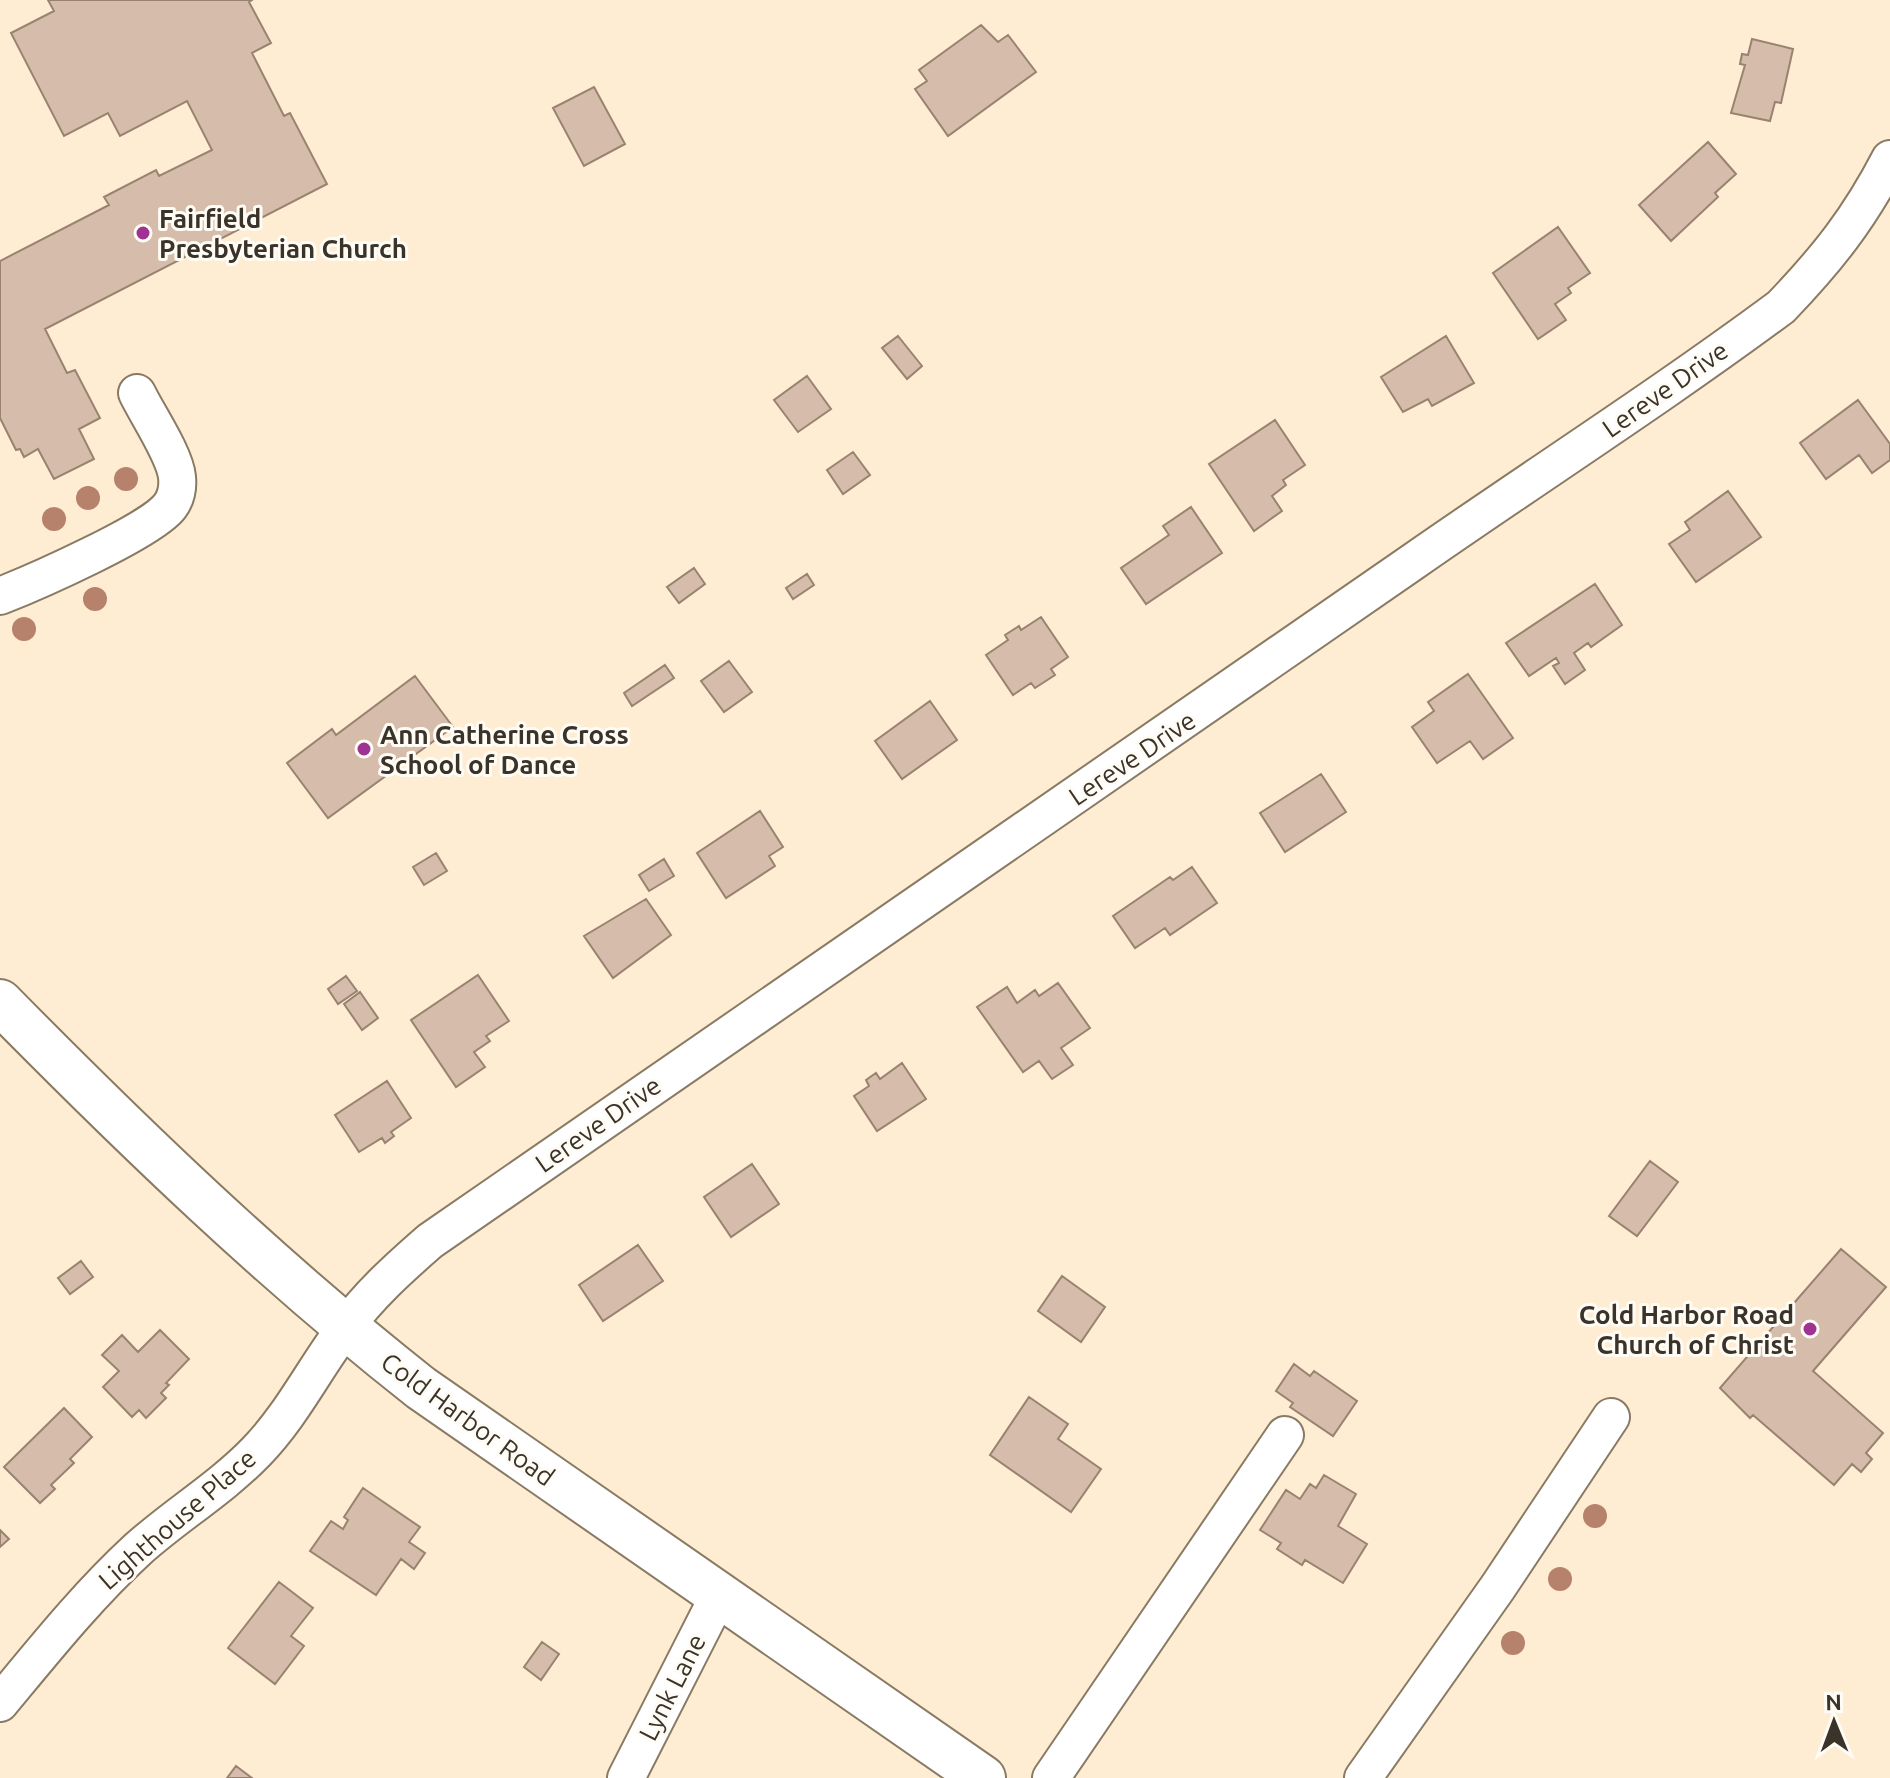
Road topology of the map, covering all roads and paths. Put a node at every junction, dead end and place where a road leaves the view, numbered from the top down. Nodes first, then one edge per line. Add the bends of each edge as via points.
1 (1890, 159) edge
2 (137, 393) dead end
3 (0, 596) edge
4 (0, 1002) edge
5 (345, 1328) junction
6 (1611, 1417) dead end
7 (1285, 1435) dead end
8 (718, 1597) junction
9 (0, 1703) edge
10 (626, 1778) edge
11 (983, 1778) edge
12 (1051, 1778) edge
13 (1363, 1778) edge

1 - 5 street, Lereve Drive via 1830,257 1781,307 1197,716 430,1241 385,1281
2 - 3 street via 177,474 177,492 169,508 45,578
4 - 5 main road, Cold Harbor Road via 211,1212
5 - 8 main road, Cold Harbor Road via 421,1388
5 - 9 street, Lighthouse Place via 257,1451 91,1594
6 - 13 street
7 - 12 street
8 - 10 street, Lynk Lane
8 - 11 main road, Cold Harbor Road

